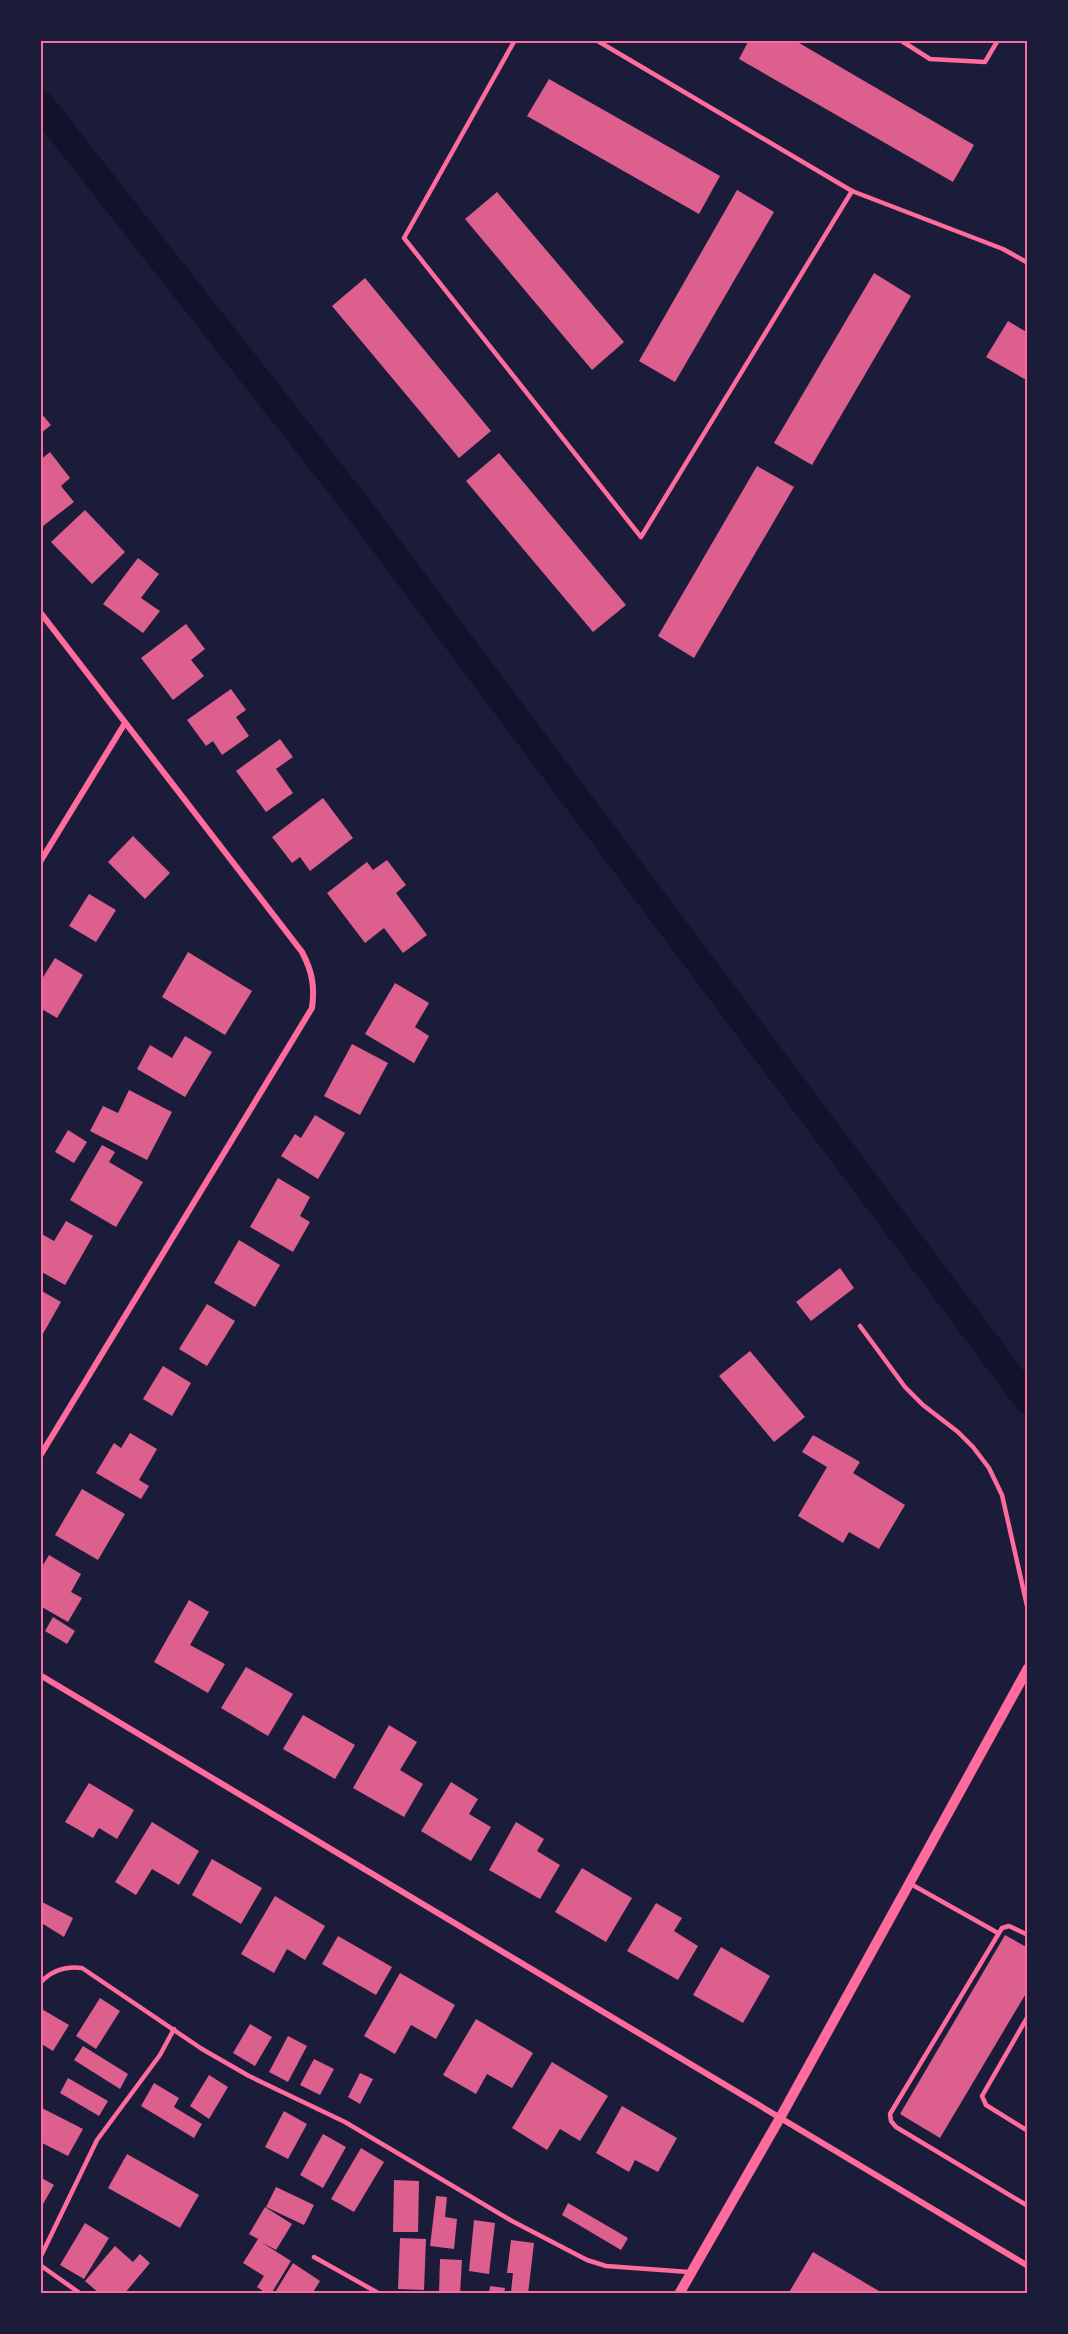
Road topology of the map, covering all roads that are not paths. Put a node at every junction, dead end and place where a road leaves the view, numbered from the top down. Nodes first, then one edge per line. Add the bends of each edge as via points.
1 (515, 40) edge
2 (596, 40) edge
3 (900, 40) edge
4 (998, 40) edge
5 (852, 191) junction
6 (1028, 263) edge
7 (40, 612) edge
8 (125, 723) junction
9 (40, 862) edge
10 (860, 1326) dead end
11 (40, 1456) edge
12 (1028, 1610) edge
13 (1028, 1668) edge
14 (40, 1675) edge
15 (909, 1883) junction
16 (998, 1934) junction
17 (1028, 1935) edge
18 (40, 1983) edge
19 (1028, 2016) edge
20 (174, 2029) junction
21 (780, 2118) junction
22 (1028, 2131) edge
23 (1028, 2206) edge
24 (314, 2257) dead end
25 (40, 2258) edge
26 (40, 2265) edge
27 (1028, 2266) edge
28 (692, 2272) junction
29 (81, 2294) edge
30 (380, 2294) edge
31 (679, 2294) edge

1 - 5 lane via 404,238 641,537
2 - 5 lane
3 - 4 lane via 930,58 985,62
5 - 6 lane via 1003,249
7 - 8 street
8 - 9 street
8 - 11 street via 302,952 311,969 312,1008
10 - 12 lane via 905,1387 973,1447 997,1482
13 - 15 street
14 - 21 street
15 - 16 lane
15 - 21 street
16 - 17 lane via 1009,1926
16 - 23 lane via 890,2114 896,2127
18 - 20 lane via 68,1966 82,1968
19 - 22 lane via 982,2096 986,2105
20 - 25 lane via 160,2055 98,2140
20 - 28 lane via 249,2076 345,2122 512,2221 587,2260 606,2266
21 - 27 street
21 - 28 street
24 - 30 lane
26 - 29 lane
28 - 31 street

